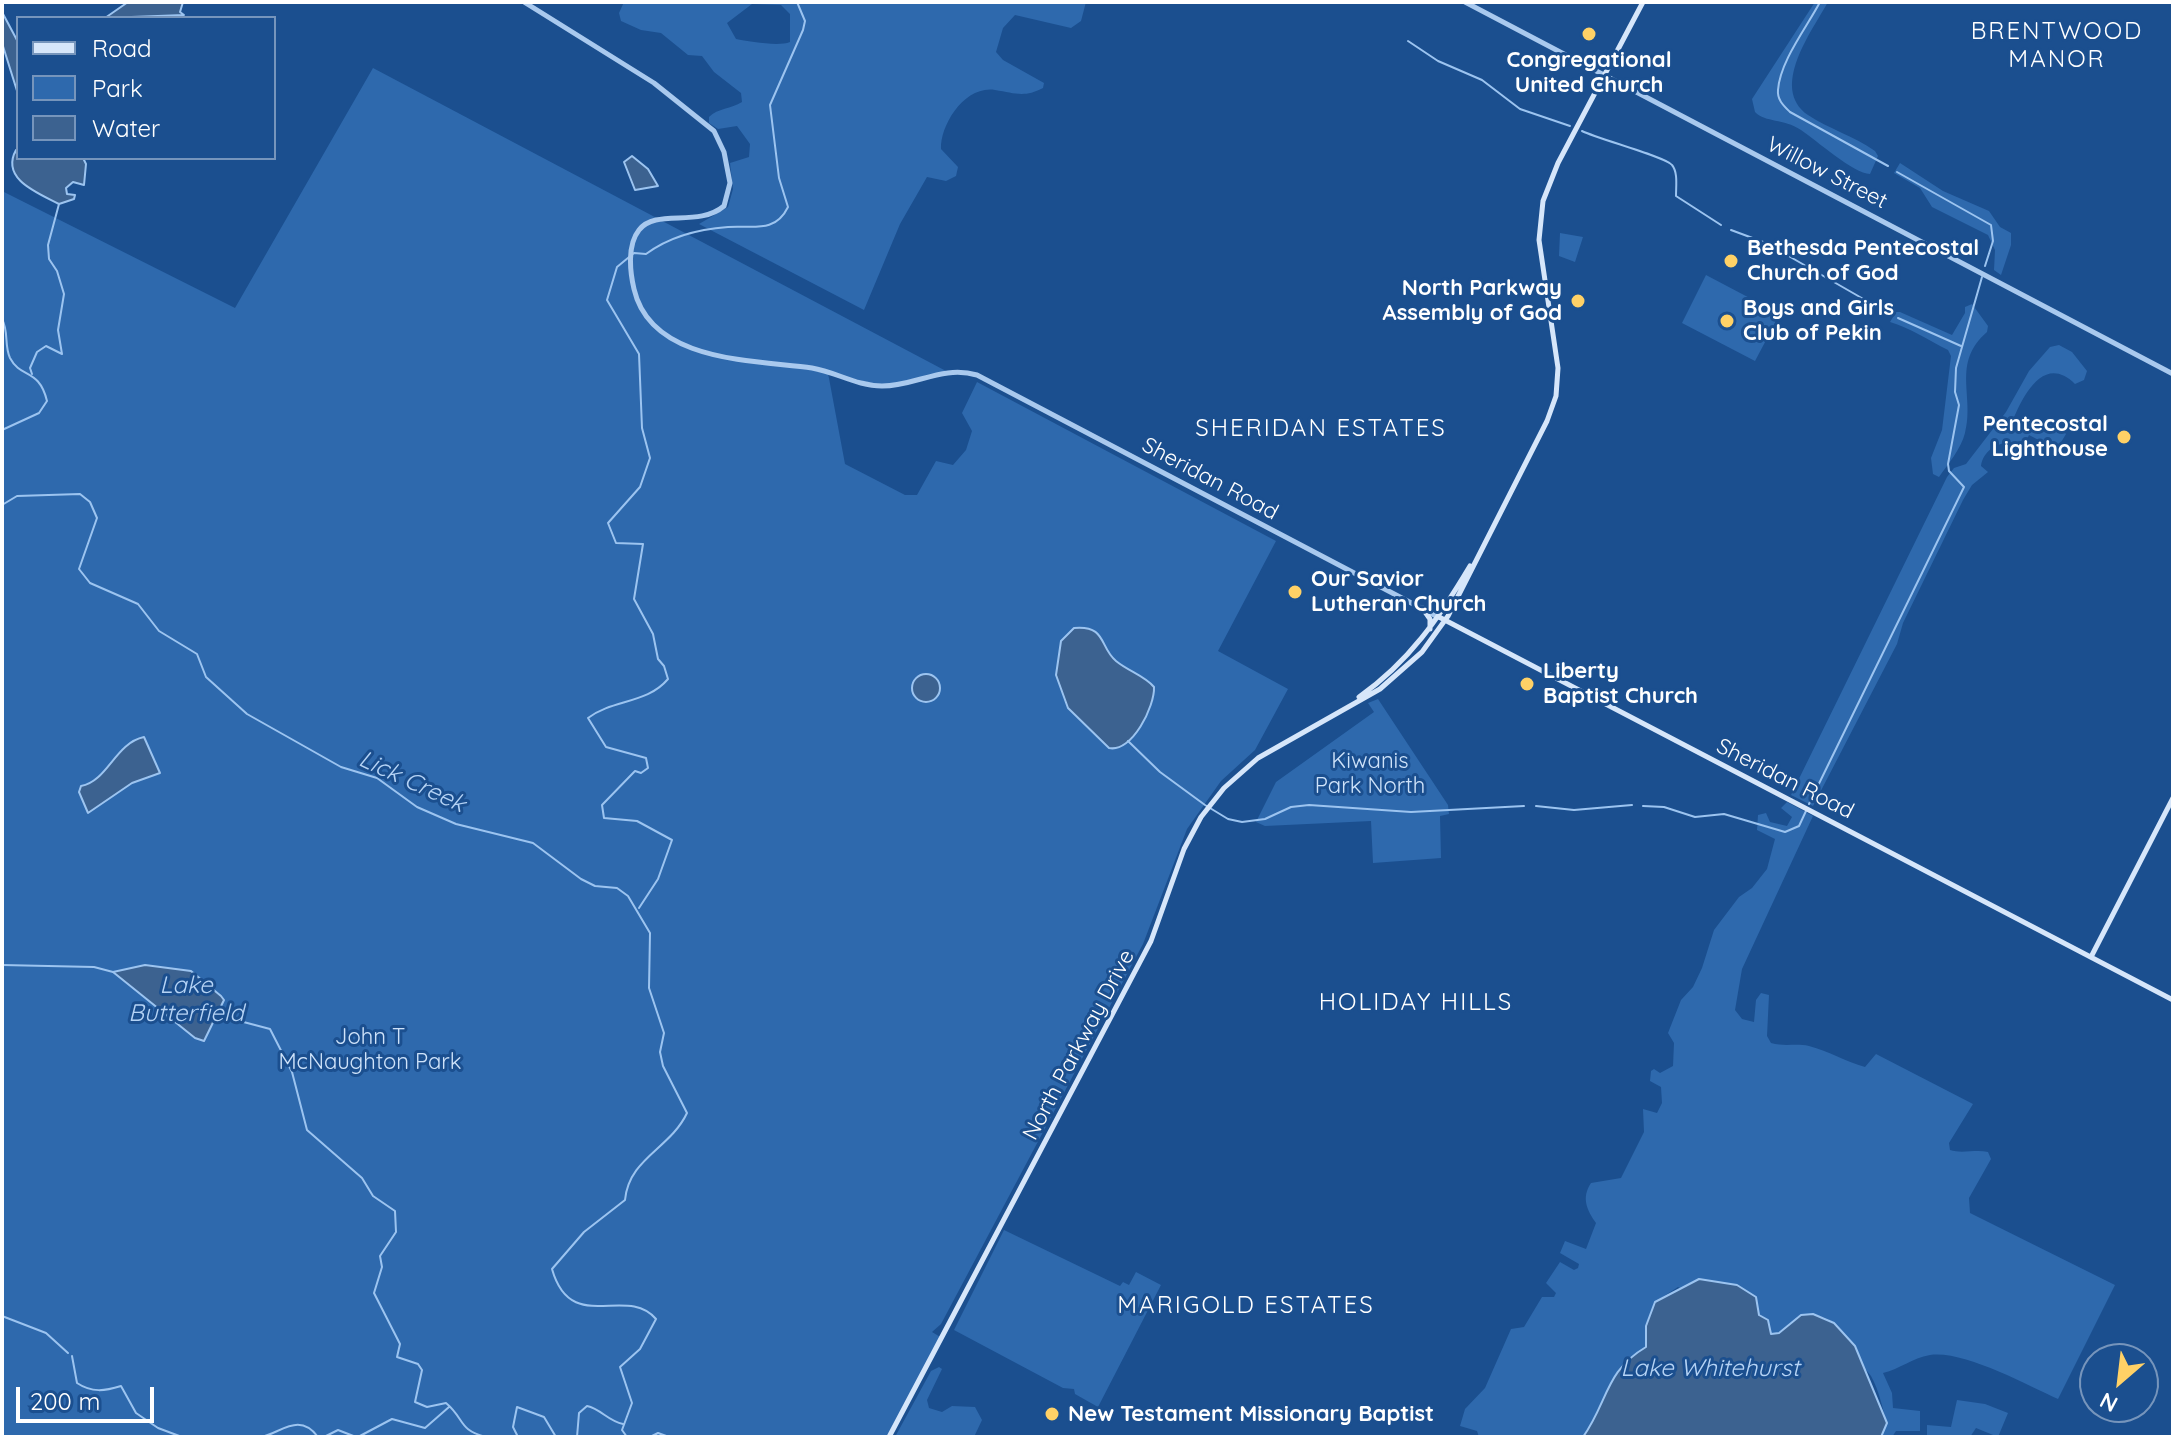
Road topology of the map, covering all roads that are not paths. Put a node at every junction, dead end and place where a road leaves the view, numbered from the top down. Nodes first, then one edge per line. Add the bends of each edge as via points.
1 (524, 2) edge
2 (1465, 2) edge
3 (1643, 2) edge
4 (1604, 75) junction
5 (2173, 374) edge
6 (1450, 605) junction
7 (1423, 608) junction
8 (1442, 619) junction
9 (1461, 629) junction
10 (1429, 631) junction
11 (1435, 636) junction
12 (1338, 711) junction
13 (2173, 798) edge
14 (2091, 957) junction
15 (2173, 1000) edge
16 (889, 1437) edge

1 - 7 street, Sheridan Road via 658,86 708,126 721,144 731,189 725,205 697,219 647,223 636,233 631,259 635,291 648,317 668,335 743,363 817,369 874,386 946,371 977,375
2 - 4 street, Willow Street
3 - 4 main road, North Parkway Drive
4 - 5 street, Willow Street
4 - 6 main road, North Parkway Drive via 1550,181 1540,217 1558,360 1554,404
6 - 7 main road
6 - 8 main road, North Parkway Drive
6 - 9 main road
7 - 8 street, Sheridan Road
7 - 10 main road
8 - 9 main road, Sheridan Road
8 - 10 main road, North Parkway Drive
8 - 11 main road, North Parkway Drive
9 - 11 main road
9 - 14 main road, Sheridan Road
10 - 12 main road, North Parkway Drive via 1395,669
11 - 12 main road, North Parkway Drive via 1395,679
12 - 16 main road, North Parkway Drive via 1258,758 1209,806 1184,849 1151,941
13 - 14 main road
14 - 15 main road, Sheridan Road

